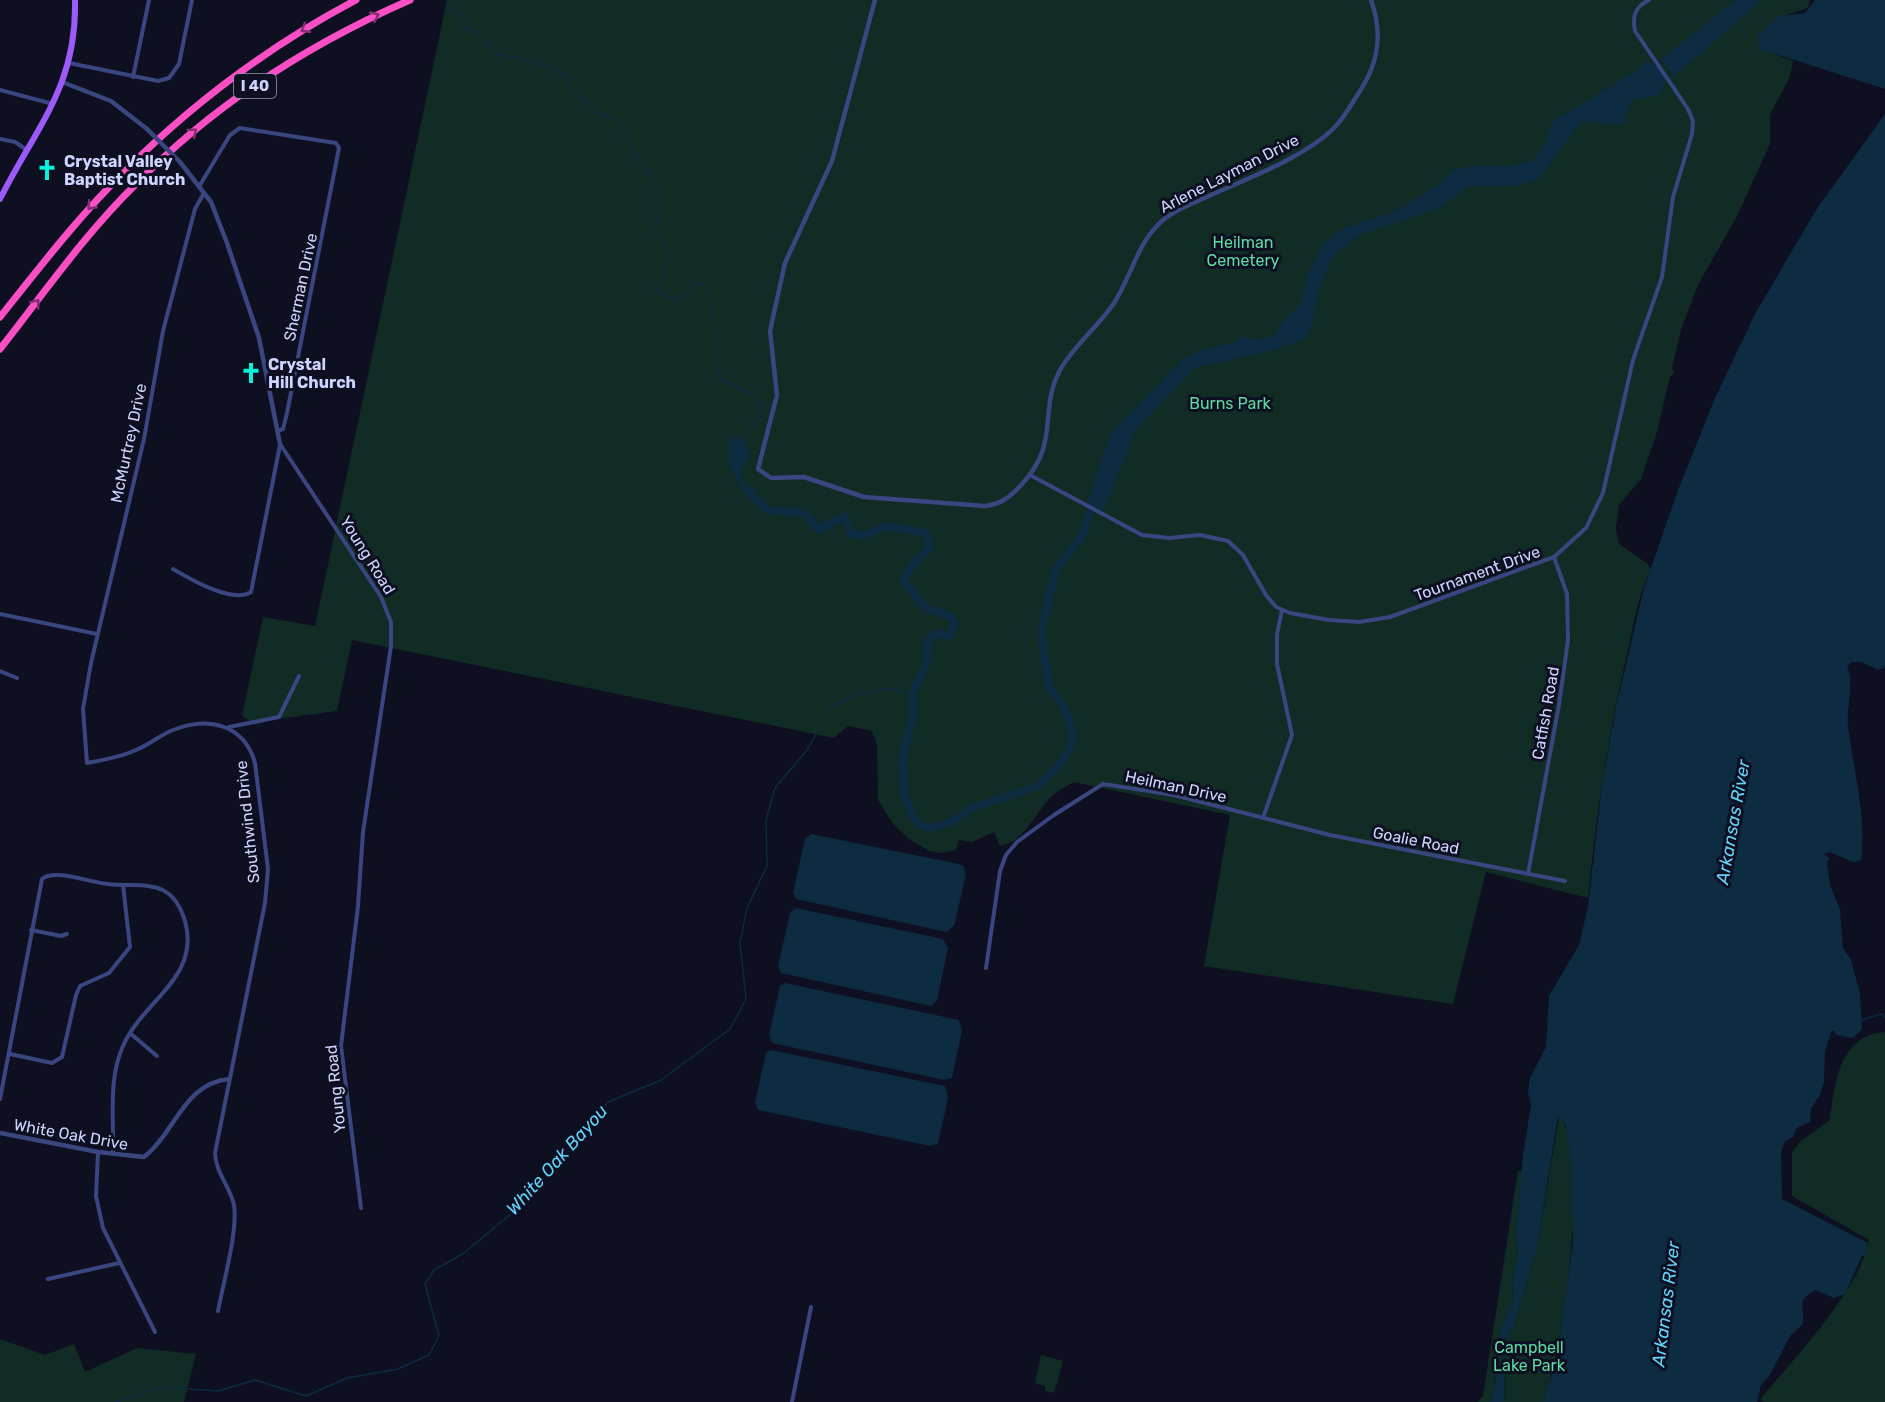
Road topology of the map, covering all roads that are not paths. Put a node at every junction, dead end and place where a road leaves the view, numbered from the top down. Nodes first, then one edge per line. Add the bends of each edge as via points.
1 (75, 0) edge
2 (149, 0) edge
3 (192, 0) edge
4 (356, 0) edge
5 (410, 0) edge
6 (875, 0) edge
7 (1371, 0) edge
8 (1649, 0) edge
9 (69, 63) junction
10 (133, 76) junction
11 (62, 82) junction
12 (0, 90) edge
13 (53, 104) junction
14 (0, 139) edge
15 (28, 150) junction
16 (200, 185) junction
17 (2, 189) edge
18 (205, 192) junction
19 (0, 199) edge
20 (0, 317) edge
21 (0, 349) edge
22 (277, 431) junction
23 (280, 444) junction
24 (1030, 475) junction
25 (1554, 556) junction
26 (173, 569) dead end
27 (1282, 610) junction
28 (0, 614) edge
29 (97, 634) junction
30 (0, 671) edge
31 (299, 676) dead end
32 (16, 678) dead end
33 (228, 727) junction
34 (1263, 818) junction
35 (1528, 874) junction
36 (1564, 881) dead end
37 (123, 885) junction
38 (31, 930) junction
39 (68, 934) dead end
40 (986, 968) dead end
41 (131, 1034) junction
42 (10, 1054) junction
43 (157, 1056) dead end
44 (229, 1079) junction
45 (0, 1099) edge
46 (0, 1132) edge
47 (98, 1152) junction
48 (113, 1154) junction
49 (361, 1208) dead end
50 (119, 1263) junction
51 (48, 1279) dead end
52 (811, 1307) dead end
53 (218, 1311) dead end
54 (155, 1332) dead end
55 (792, 1402) edge

1 - 9 main road
2 - 10 street
3 - 10 street via 175,72 161,81
4 -> 20 highway, I 40 via 245,69 157,140 73,226
21 -> 5 highway, I 40 via 94,229 134,185 193,132 288,63 351,27
6 - 24 street, Arlene Layman Drive via 832,161 785,263 771,324 777,395 758,469 771,478 804,477 864,497 980,506 1005,500
7 - 24 street, Arlene Layman Drive via 1377,23 1377,56 1341,121 1298,152 1184,208 1156,226 1116,300 1060,369 1045,449
8 - 25 street, Tournament Drive via 1635,11 1635,31 1688,110 1693,125 1691,141 1673,197 1662,277 1633,360 1601,501 1586,528
9 - 10 street
9 - 11 main road
11 - 13 main road
11 - 16 street, Young Road, bridge via 111,100 147,129
12 - 13 street
13 - 15 main road
14 - 15 street
15 - 17 main road
16 - 18 street, Young Road
16 - 22 street, Sherman Drive via 230,135 240,128 336,143 339,154 287,413 283,429
17 - 19 main road
18 - 22 street, Young Road via 216,213 259,338
18 - 29 street, McMurtrey Drive via 195,209 163,331 144,439
22 - 23 street, Young Road
23 - 26 street via 251,592 238,595 218,591
23 - 49 street, Young Road via 381,597 391,622 390,657 361,846 358,906 340,1046
24 - 27 street via 1150,537 1200,535 1228,541 1243,555 1266,595
25 - 27 street, Tournament Drive via 1379,620 1329,620
25 - 35 street, Catfish Road via 1568,600 1566,656
27 - 34 street via 1276,664 1292,735
28 - 29 street
29 - 33 street, McMurtrey Drive via 84,703 87,763 137,750 188,725
30 - 32 street
31 - 33 street via 279,717
33 - 44 street, Southwind Drive via 242,737 252,754 268,869 265,903
34 - 35 street, Goalie Road via 1351,840
34 - 40 street, Heilman Drive via 1143,789 1106,784 1092,788 1017,842 1006,855 1000,871
35 - 36 street, Goalie Road
37 - 38 street via 47,875 40,884
37 - 41 street via 146,884 164,890 178,905 188,934 178,977
37 - 42 street via 130,947 109,974 80,986 62,1058 52,1063
38 - 39 street
38 - 42 street
41 - 43 street
41 - 48 street via 122,1047 113,1093
42 - 45 street
44 - 48 street, White Oak Drive via 200,1089 145,1156
44 - 53 street via 215,1165 230,1193 234,1213
46 - 47 street, White Oak Drive
47 - 48 street, White Oak Drive
47 - 50 street via 97,1206
50 - 51 street
50 - 54 street
52 - 55 street

